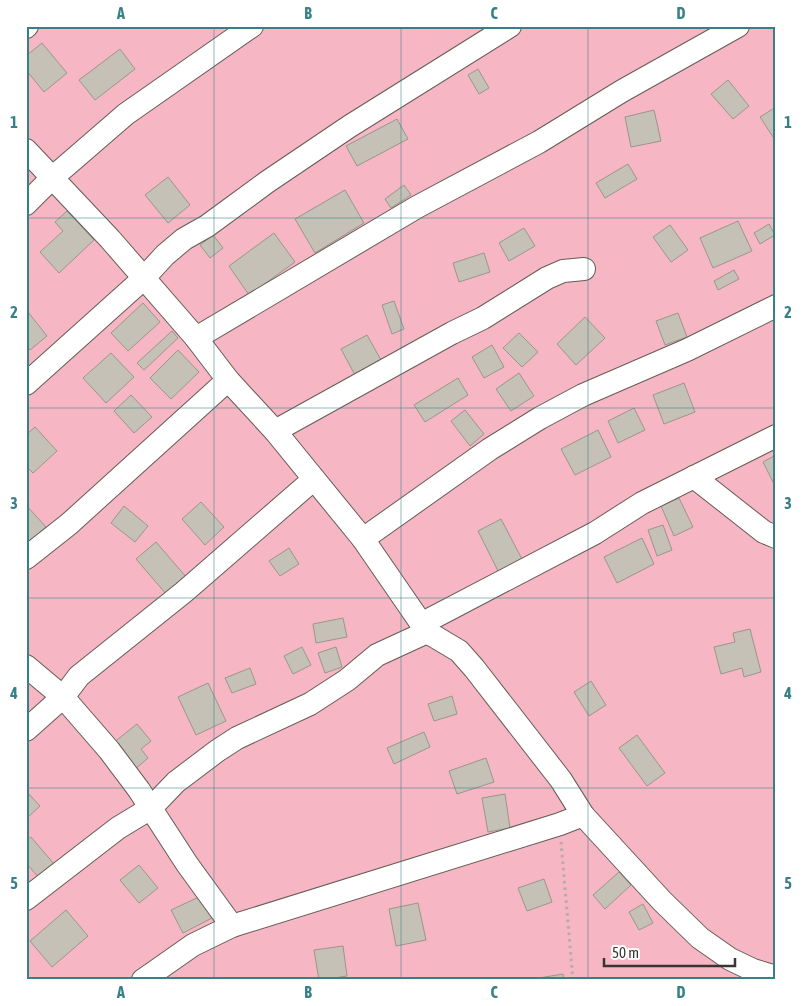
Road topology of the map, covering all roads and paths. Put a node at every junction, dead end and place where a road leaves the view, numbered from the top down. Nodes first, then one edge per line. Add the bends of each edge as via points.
1 (252, 26) edge
2 (510, 26) edge
3 (738, 26) edge
4 (26, 150) edge
5 (52, 178) junction
6 (26, 204) edge
7 (584, 269) dead end
8 (144, 279) junction
9 (776, 306) edge
10 (196, 338) junction
11 (228, 380) junction
12 (26, 384) edge
13 (275, 431) junction
14 (776, 436) edge
15 (694, 477) junction
16 (314, 479) junction
17 (776, 537) edge
18 (363, 539) junction
19 (26, 558) edge
20 (424, 628) junction
21 (26, 666) edge
22 (63, 697) junction
23 (26, 730) edge
24 (151, 808) junction
25 (583, 815) junction
26 (560, 824) junction
27 (26, 899) edge
28 (232, 926) junction
29 (776, 961) edge
30 (753, 970) junction
31 (776, 977) edge
32 (143, 980) edge
33 (573, 980) edge

1 - 5 street via 126,114
2 - 8 street via 350,126 184,239 165,254
3 - 10 street via 539,142 417,207
4 - 5 street
5 - 6 street
5 - 8 street
7 - 13 street via 563,271 547,278 483,318
8 - 10 street
8 - 12 street
9 - 18 street via 540,418 490,449
10 - 11 street
11 - 13 street
11 - 19 street via 69,524
13 - 16 street
14 - 15 street
15 - 17 street via 757,527
15 - 20 street via 642,503 595,533
16 - 18 street
16 - 22 street via 184,592 79,676
18 - 20 street
20 - 24 street via 377,655 310,704 238,738 176,782
20 - 25 street via 459,651 480,675 561,780
21 - 22 street
22 - 23 street
22 - 24 street via 114,756
24 - 27 street via 118,828
24 - 28 street
25 - 26 street
25 - 30 street via 700,938
26 - 28 street
26 - 33 path
28 - 32 street via 193,945
29 - 30 street
30 - 31 street

